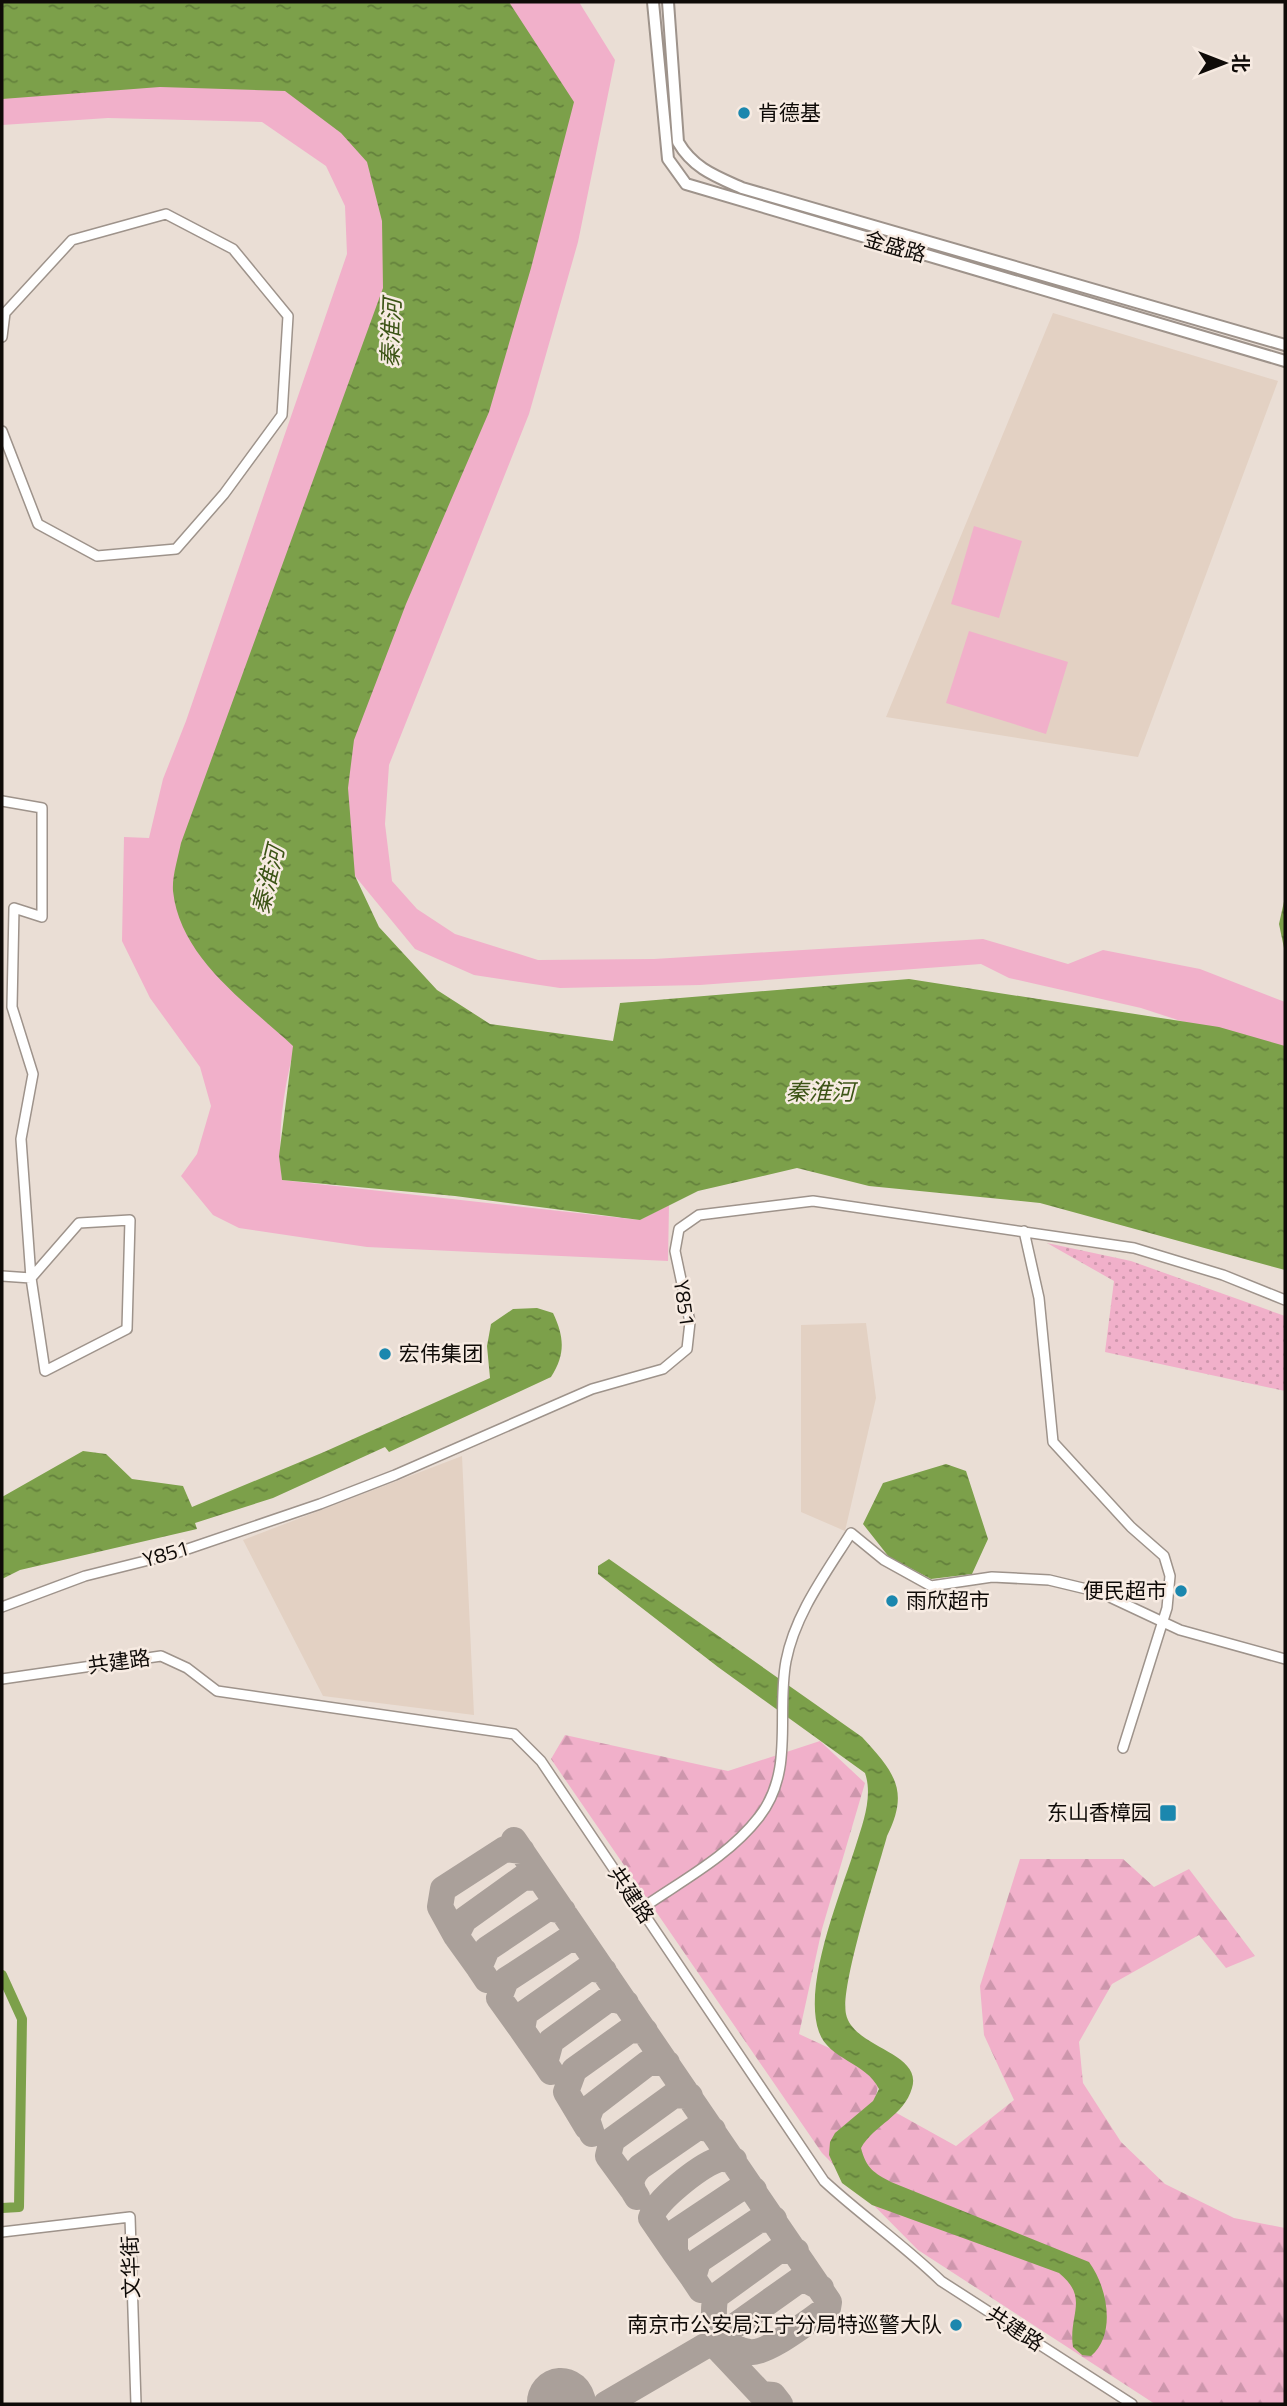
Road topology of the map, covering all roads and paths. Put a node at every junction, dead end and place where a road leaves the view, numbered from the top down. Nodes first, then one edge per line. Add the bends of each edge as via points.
1 (653, 2) edge
2 (668, 2) edge
3 (2, 337) edge
4 (1285, 345) edge
5 (1285, 361) edge
6 (2, 430) edge
7 (2, 801) edge
8 (1024, 1231) junction
9 (2, 1276) edge
10 (31, 1278) junction
11 (1285, 1300) edge
12 (2, 1607) edge
13 (1163, 1622) junction
14 (1285, 1659) edge
15 (2, 1679) edge
16 (1123, 1748) dead end
17 (640, 1909) junction
18 (2, 2232) edge
19 (136, 2404) edge
20 (1132, 2404) edge

1 - 5 street, 金盛路 via 668,159 686,184
2 - 4 street, 金盛路 via 678,142 702,170 742,188
3 - 6 street via 5,313 72,240 166,214 233,249 288,316 282,415 176,550 97,556 37,524
7 - 10 street via 42,808 42,917 15,908 12,1007 33,1074 22,1139
8 - 11 street, Y851 via 1134,1248
8 - 12 street, Y851 via 813,1201 699,1215 679,1230 675,1251 690,1322 687,1349 663,1369 593,1389 320,1504 173,1554 85,1576
8 - 13 street via 1039,1298 1053,1442 1164,1556 1170,1576
9 - 10 street
10 - 10 street via 79,1223 130,1220 127,1329 44,1371
13 - 14 street
13 - 16 street
13 - 17 street via 1099,1592 1049,1580 992,1577 931,1586 884,1560 851,1533 793,1635 786,1664 783,1759 761,1816 729,1849
15 - 17 street, 共建路 via 161,1656 187,1668 217,1691 514,1734 541,1761
17 - 20 street, 共建路 via 824,2181 940,2281
18 - 19 street, 文华街 via 130,2217

